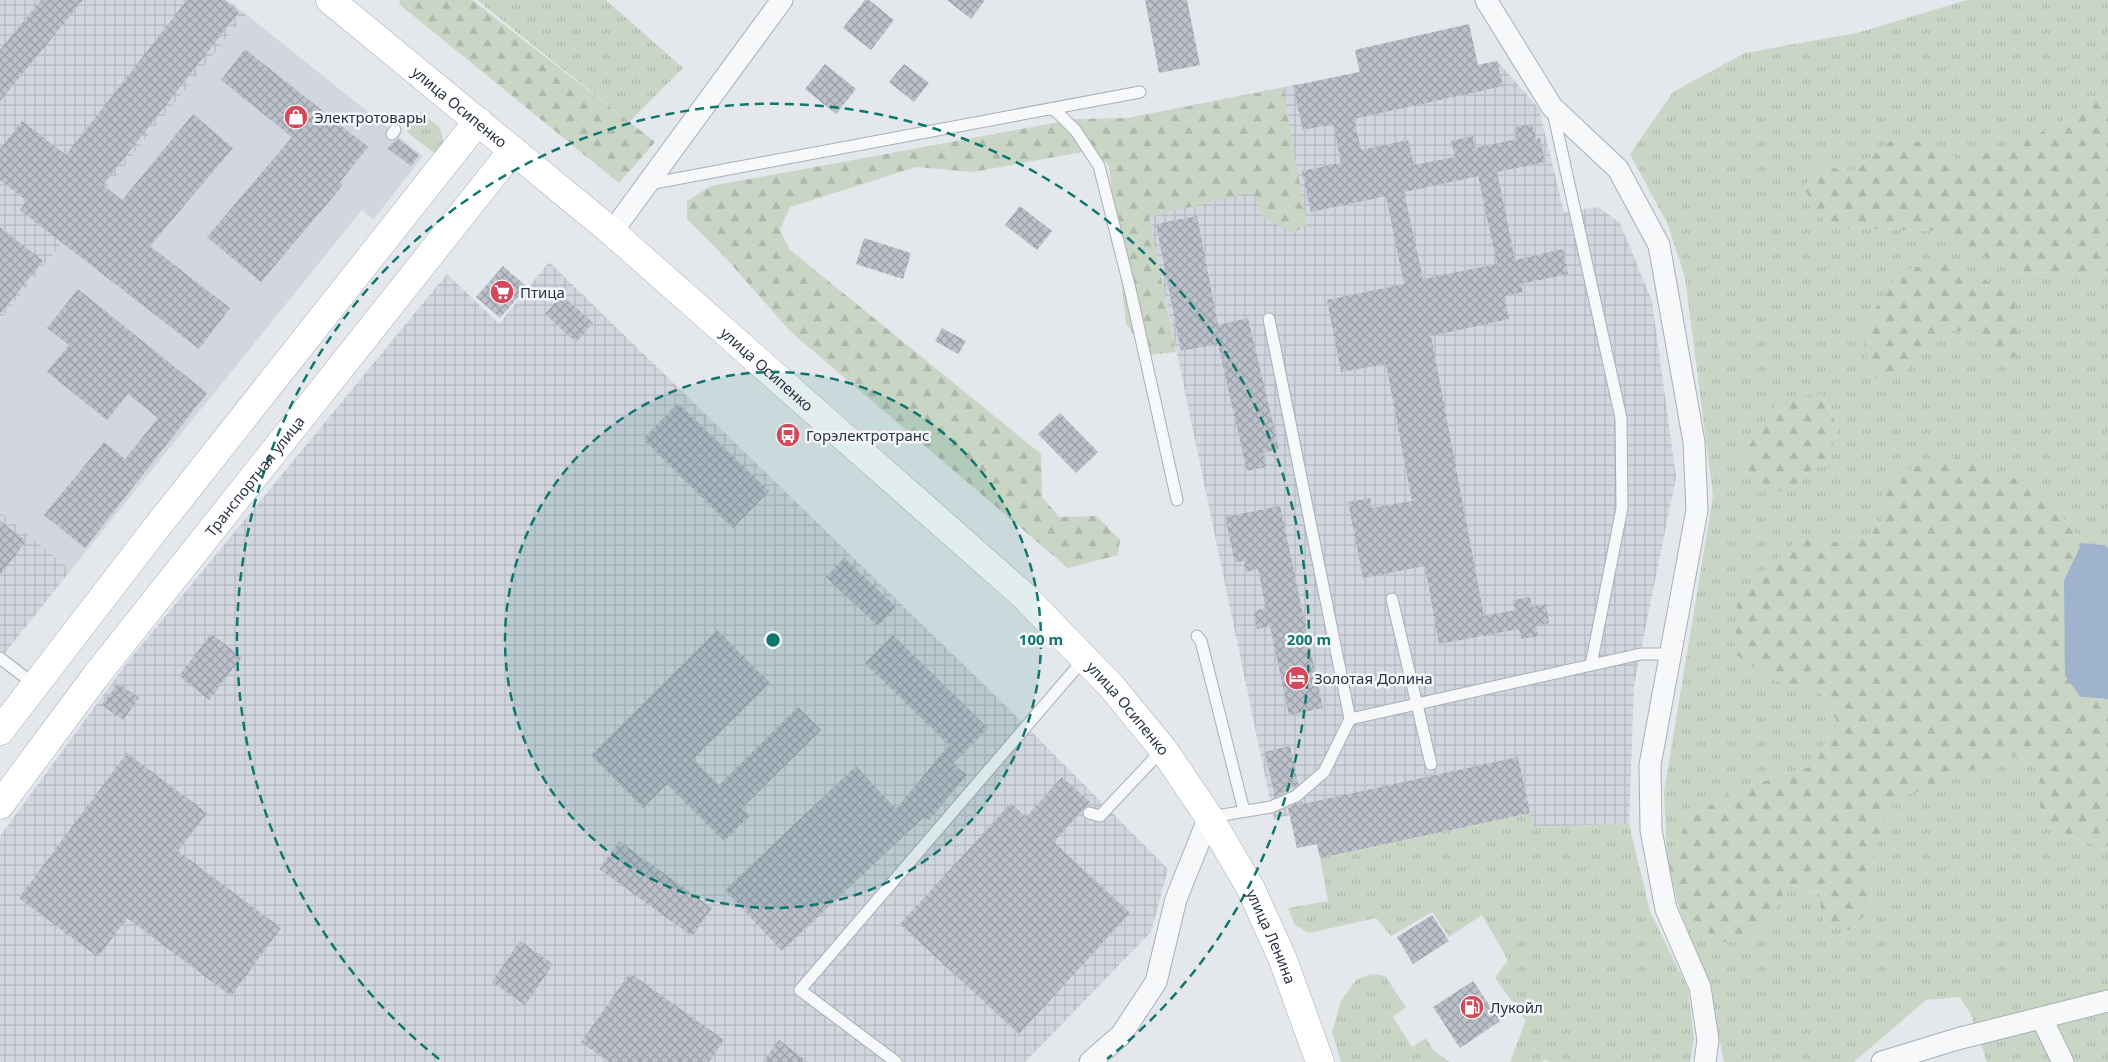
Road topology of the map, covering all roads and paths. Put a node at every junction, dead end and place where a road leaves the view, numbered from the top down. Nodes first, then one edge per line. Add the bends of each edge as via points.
1 (330, 0) edge
2 (782, 0) edge
3 (1486, 0) edge
4 (1140, 92) dead end
5 (1552, 107) junction
6 (1050, 109) junction
7 (478, 121) junction
8 (514, 150) junction
9 (649, 184) junction
10 (612, 232) junction
11 (1269, 319) dead end
12 (1176, 500) dead end
13 (1392, 599) dead end
14 (1197, 636) dead end
15 (1671, 654) junction
16 (0, 658) edge
17 (1084, 659) junction
18 (1591, 665) junction
19 (35, 685) junction
20 (1417, 704) junction
21 (1350, 719) junction
22 (0, 731) edge
23 (1162, 749) junction
24 (1431, 764) dead end
25 (0, 805) edge
26 (1244, 812) junction
27 (1089, 813) dead end
28 (1209, 817) junction
29 (2108, 1001) edge
30 (2042, 1019) junction
31 (896, 1062) edge
32 (1090, 1062) edge
33 (1320, 1062) edge
34 (1705, 1062) edge
35 (1882, 1062) edge
36 (2063, 1062) edge

1 - 7 street, улица Осипенко
2 - 9 street
3 - 5 street
4 - 6 lane
5 - 15 street via 1618,169 1659,245 1694,442 1697,510
5 - 18 lane via 1620,418 1622,508
6 - 9 lane
6 - 12 lane via 1076,131 1099,166 1130,289
7 - 8 street, улица Осипенко
7 - 19 street
8 - 10 street, улица Осипенко
8 - 25 street, Транспортная улица via 95,677
9 - 10 street
10 - 17 street, улица Осипенко via 1023,595
11 - 21 lane
13 - 20 lane
14 - 26 lane via 1201,641
15 - 18 lane via 1640,654
15 - 34 street via 1650,765 1651,830 1666,909 1700,988 1708,1040
16 - 19 lane
17 - 23 street, улица Осипенко via 1113,688
17 - 31 lane via 800,990
18 - 20 lane
19 - 22 street
20 - 21 lane
20 - 24 lane
21 - 26 lane via 1324,772 1296,796 1271,807
23 - 27 lane via 1100,816
23 - 28 street, улица Осипенко
26 - 28 lane
28 - 32 street via 1176,899 1156,982 1120,1035
28 - 33 street, улица Ленина via 1251,889 1271,933
29 - 30 street
30 - 35 street via 1957,1038
30 - 36 street

